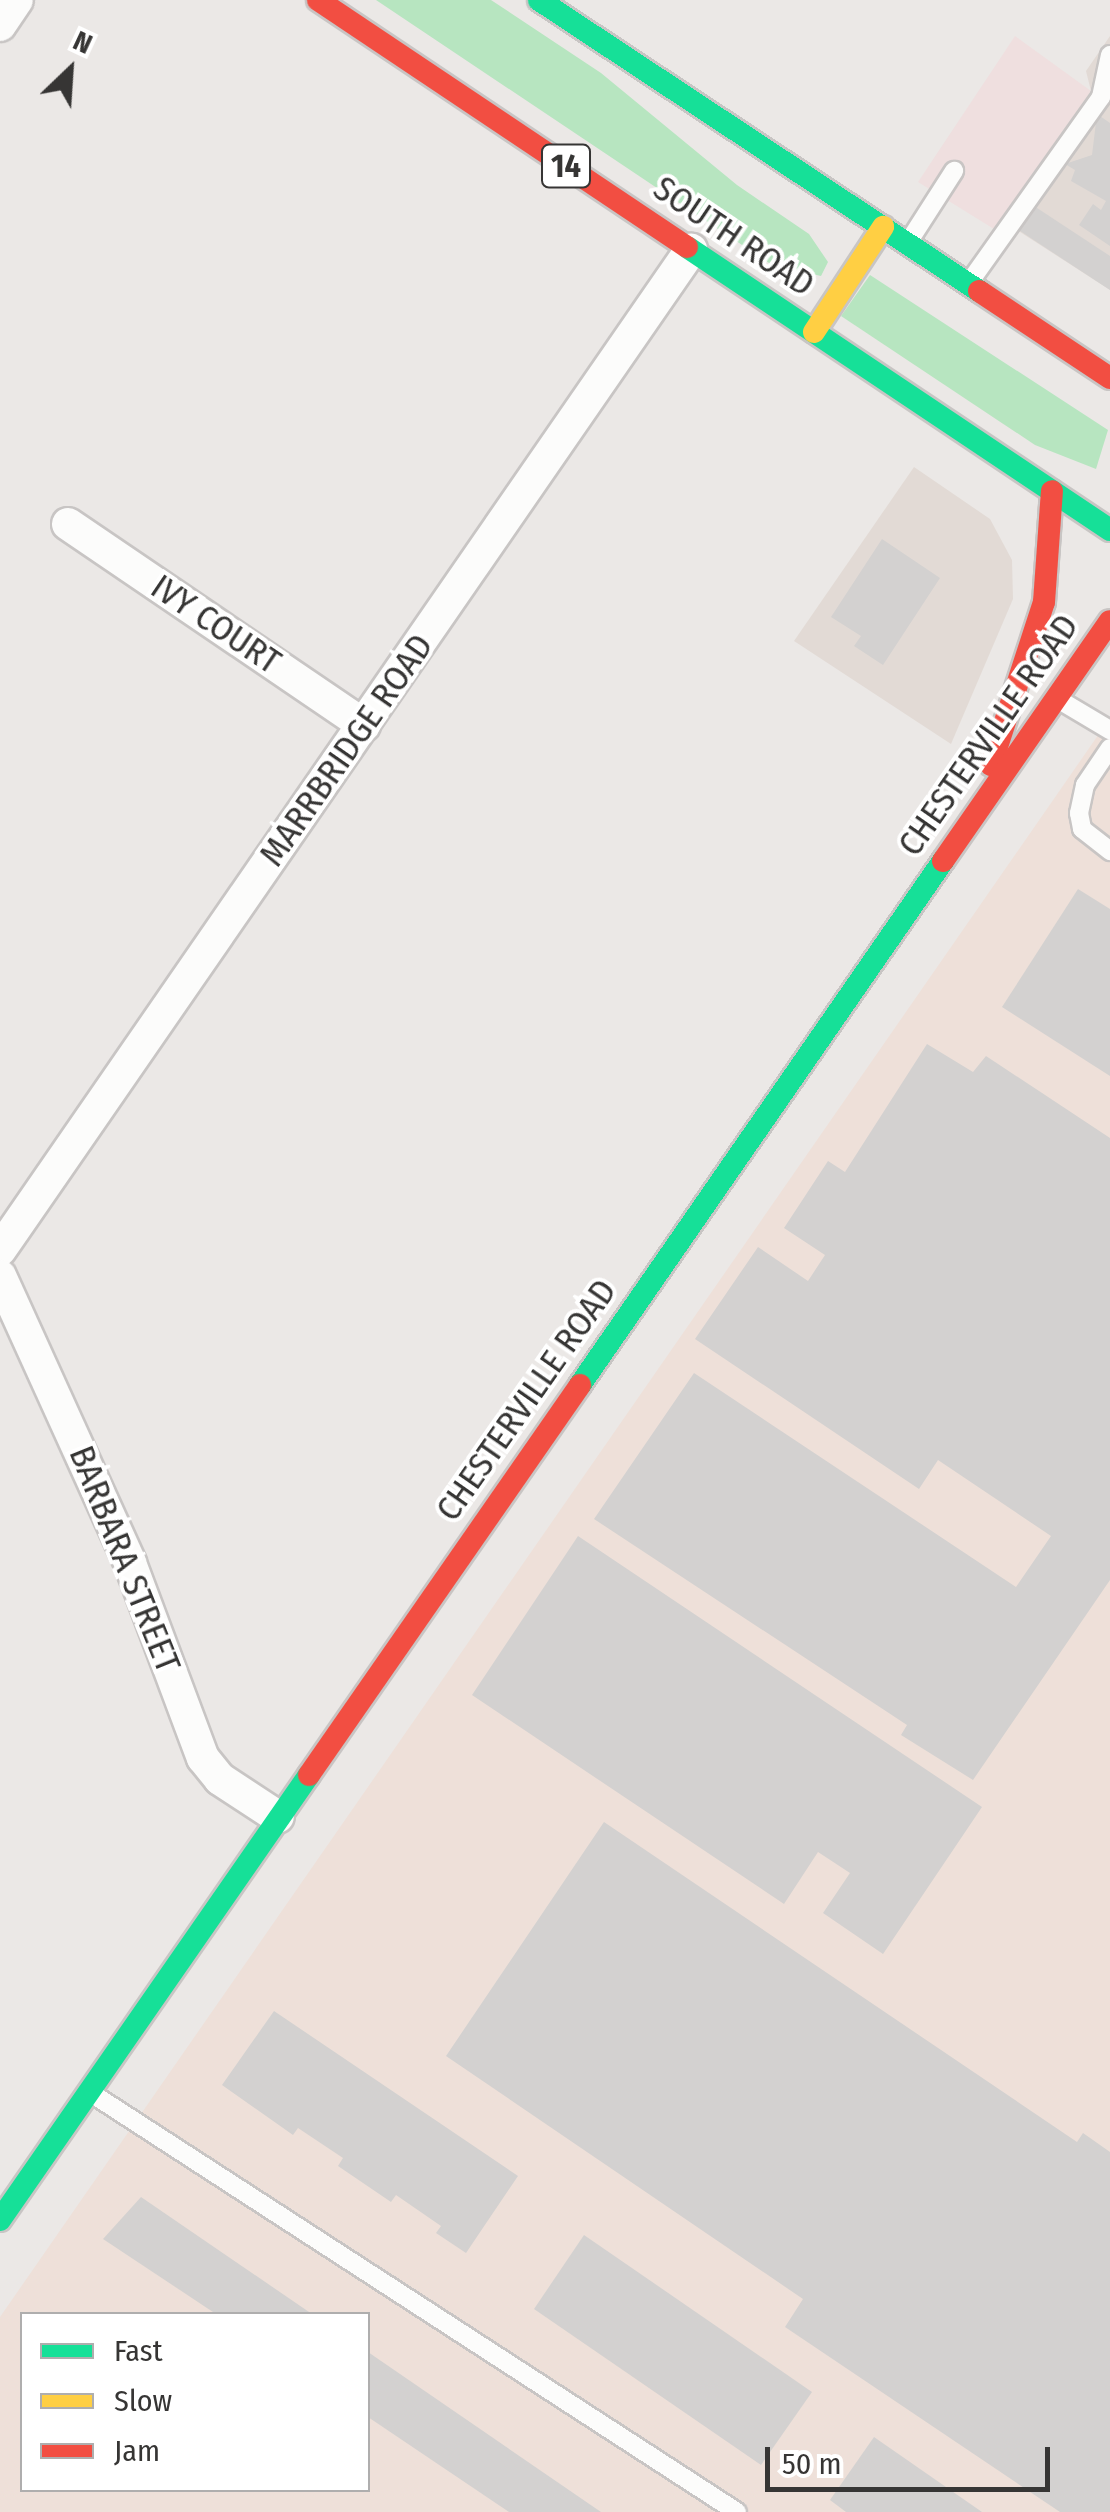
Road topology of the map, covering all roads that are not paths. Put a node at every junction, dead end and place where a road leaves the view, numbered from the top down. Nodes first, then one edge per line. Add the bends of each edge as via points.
1 (16, 0) edge
2 (318, 0) edge
3 (539, 0) edge
4 (0, 26) edge
5 (1110, 54) edge
6 (954, 171) dead end
7 (883, 227) junction
8 (907, 243) junction
9 (690, 250) junction
10 (968, 285) junction
11 (814, 332) junction
12 (1110, 378) edge
13 (1052, 492) junction
14 (68, 524) dead end
15 (1110, 530) edge
16 (1110, 620) edge
17 (1056, 698) junction
18 (364, 724) junction
19 (1110, 730) edge
20 (1110, 748) edge
21 (976, 812) junction
22 (1110, 851) edge
23 (0, 1250) edge
24 (0, 1276) edge
25 (278, 1817) junction
26 (89, 2092) junction
27 (0, 2220) edge
28 (737, 2512) edge

1 - 4 street
2 - 9 main road, SOUTH ROAD / 14
3 - 7 main road
5 - 10 lane via 1101,97
6 - 8 lane
7 - 8 main road
7 - 11 main road
8 - 10 main road
9 - 11 main road, SOUTH ROAD / 14
9 - 18 street, MARRBRIDGE ROAD
10 - 12 main road
11 - 13 main road, SOUTH ROAD / 14
13 - 15 main road, SOUTH ROAD / 14
13 - 21 main road via 1044,602
14 - 18 street, IVY COURT
16 - 17 main road, CHESTERVILLE ROAD
17 - 19 lane
17 - 21 main road, CHESTERVILLE ROAD
18 - 23 street, MARRBRIDGE ROAD
20 - 22 lane via 1085,785 1078,813 1082,828
21 - 25 main road, CHESTERVILLE ROAD
24 - 25 street, BARBARA STREET via 88,1462 202,1758 220,1779
25 - 26 main road, CHESTERVILLE ROAD
26 - 27 main road, CHESTERVILLE ROAD
26 - 28 lane

